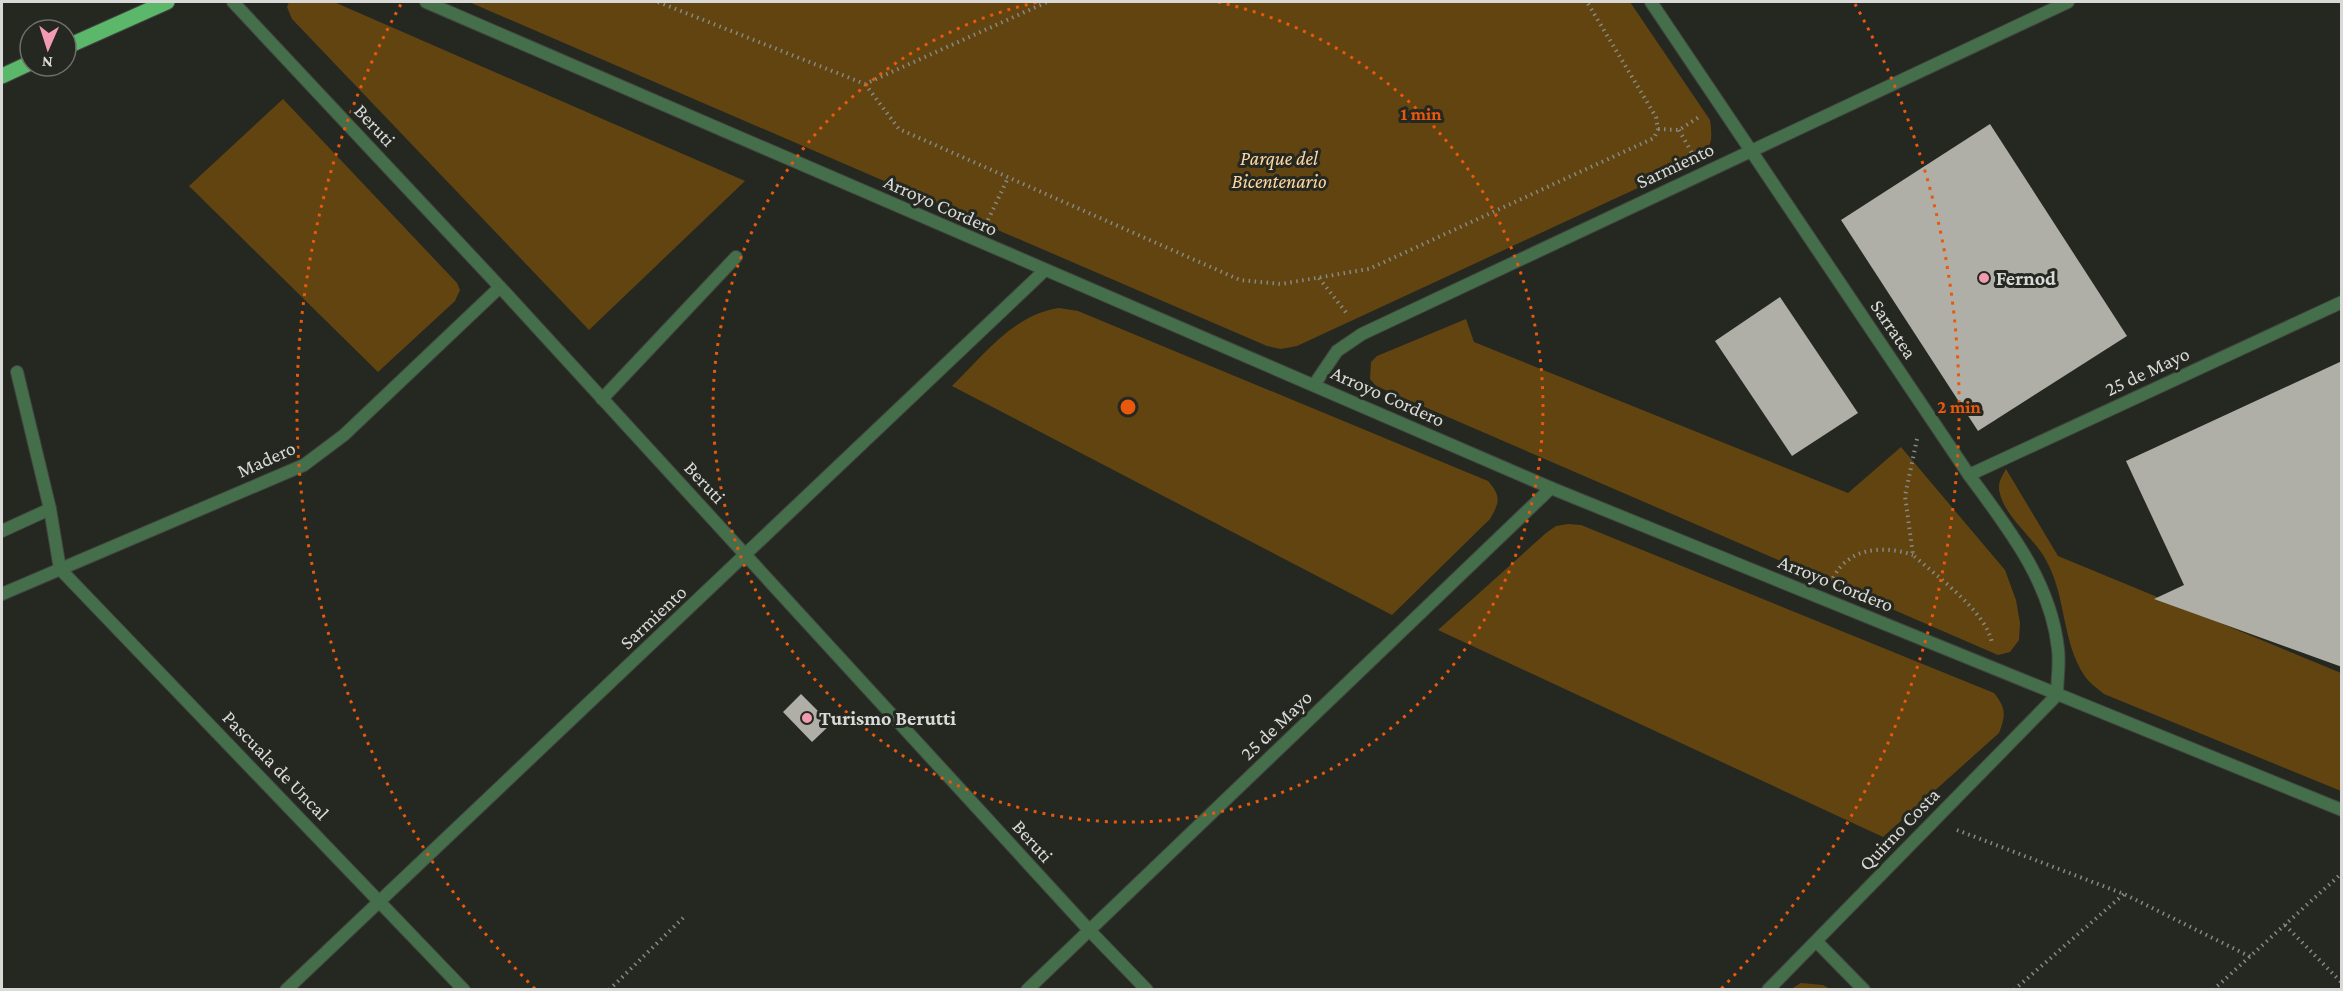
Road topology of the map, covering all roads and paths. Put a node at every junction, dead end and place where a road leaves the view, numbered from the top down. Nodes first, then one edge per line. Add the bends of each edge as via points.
1 (167, 2) edge
2 (233, 2) edge
3 (426, 2) edge
4 (658, 2) edge
5 (1047, 2) edge
6 (1587, 2) edge
7 (1651, 2) edge
8 (2068, 2) edge
9 (78, 42) edge
10 (18, 69) edge
11 (2, 76) edge
12 (865, 84) junction
13 (1719, 104) junction
14 (1659, 129) junction
15 (1750, 151) junction
16 (1008, 178) junction
17 (978, 242) junction
18 (736, 257) dead end
19 (1044, 271) junction
20 (1319, 278) junction
21 (500, 287) junction
22 (2342, 302) edge
23 (1362, 334) junction
24 (16, 372) dead end
25 (1314, 385) junction
26 (602, 399) junction
27 (1925, 409) junction
28 (1970, 476) junction
29 (1551, 488) junction
30 (50, 509) junction
31 (2, 531) edge
32 (1913, 555) junction
33 (747, 556) junction
34 (60, 569) junction
35 (2, 594) edge
36 (1822, 599) junction
37 (1987, 666) junction
38 (2057, 695) junction
39 (2342, 810) edge
40 (1934, 821) junction
41 (2342, 873) edge
42 (2124, 894) junction
43 (379, 900) junction
44 (684, 917) dead end
45 (2285, 925) junction
46 (1089, 930) junction
47 (1818, 942) junction
48 (2250, 957) junction
49 (2342, 983) edge
50 (286, 990) edge
51 (464, 990) edge
52 (609, 990) edge
53 (1028, 990) edge
54 (1147, 990) edge
55 (1768, 990) edge
56 (1864, 990) edge
57 (2014, 990) edge
58 (2213, 990) edge

1 - 9 main road
2 - 21 street, Beruti
3 - 17 street, Arroyo Cordero
4 - 12 path
5 - 12 path
6 - 14 path via 1656,117
7 - 13 street, Sarratea
8 - 15 street, Sarmiento
10 - 11 main road
12 - 16 path via 899,129
13 - 14 path via 1679,130
13 - 15 street, Sarratea
14 - 20 path via 1654,138 1369,269
15 - 23 street, Sarmiento
15 - 27 street, Sarratea
16 - 17 path
16 - 20 path via 1240,280 1281,284
17 - 19 street, Arroyo Cordero
18 - 26 street
19 - 25 street, Arroyo Cordero
19 - 33 street, Sarmiento
20 - 23 path
21 - 26 street, Beruti
21 - 34 street, Madero via 344,435 304,465
22 - 28 street, 25 de Mayo
23 - 25 street, Sarmiento via 1337,351
24 - 30 street
25 - 29 street, Arroyo Cordero
26 - 33 street, Beruti
27 - 28 street, Sarratea
27 - 32 path via 1905,496
28 - 38 street, Sarratea via 2015,538 2040,582 2058,650
29 - 36 street, Arroyo Cordero
29 - 46 street, 25 de Mayo
30 - 31 street
30 - 34 street
32 - 36 path via 1893,548 1872,549 1853,557 1837,571
32 - 37 path via 1968,603 1984,624 1993,641
33 - 43 street, Sarmiento
33 - 46 street, Beruti
34 - 35 street, Madero
34 - 43 street, Pascuala de Uncal
36 - 37 street, Arroyo Cordero
37 - 38 street, Arroyo Cordero
38 - 39 street, Arroyo Cordero
38 - 40 street, Quirno Costa
40 - 42 path
40 - 47 street, Quirno Costa
41 - 45 path
42 - 48 path
42 - 57 path
43 - 50 street, Sarmiento
43 - 51 street, Pascuala de Uncal
44 - 52 path
45 - 48 path
45 - 49 path
46 - 53 street, 25 de Mayo
46 - 54 street, Beruti
47 - 55 street, Quirno Costa
47 - 56 street
48 - 58 path

